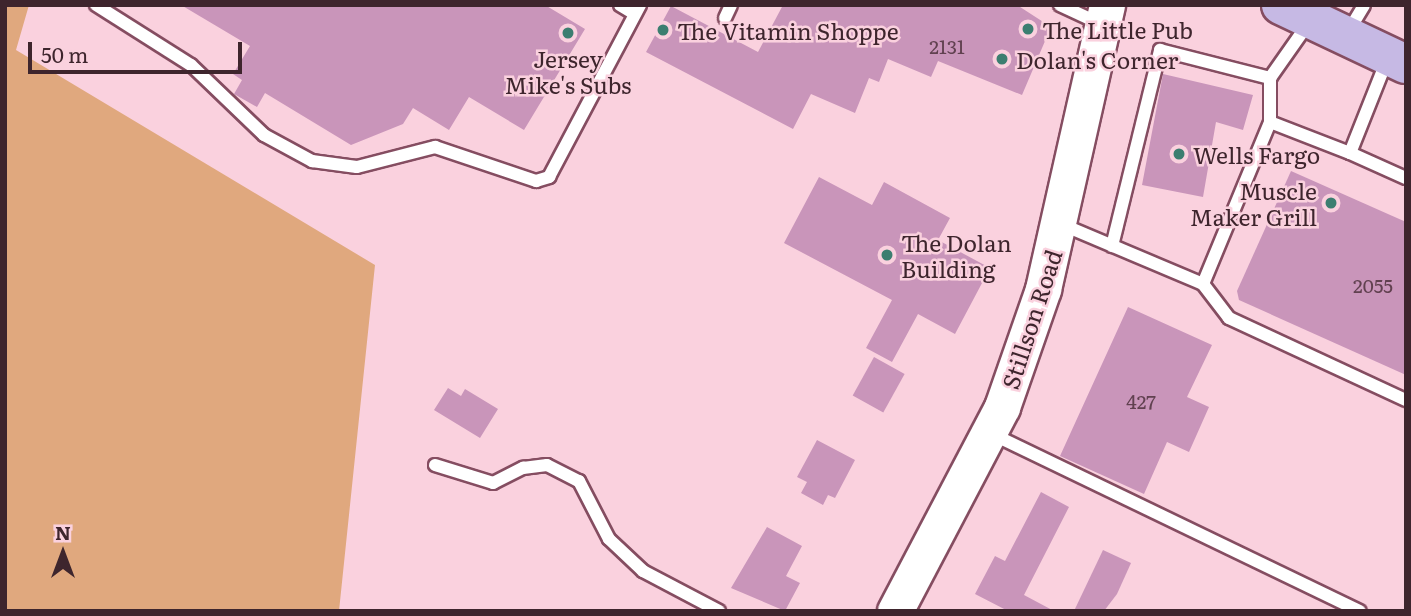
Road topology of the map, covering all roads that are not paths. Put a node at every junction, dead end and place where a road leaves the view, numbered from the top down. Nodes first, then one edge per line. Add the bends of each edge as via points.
1 (96, 5) edge
2 (620, 5) edge
3 (731, 5) edge
4 (1059, 5) edge
5 (638, 10) edge
6 (1298, 11) edge
7 (1105, 15) edge
8 (725, 18) dead end
9 (1355, 20) edge
10 (1397, 60) edge
11 (1270, 78) junction
12 (1270, 122) junction
13 (1350, 153) junction
14 (1406, 178) edge
15 (1061, 224) junction
16 (1112, 246) junction
17 (1203, 284) junction
18 (1406, 400) edge
19 (989, 432) junction
20 (435, 465) dead end
21 (719, 611) edge
22 (895, 611) edge
23 (1360, 611) edge

1 - 5 lane via 191,65 264,135 312,161 357,167 435,147 536,181 549,177
2 - 5 lane
3 - 8 lane
4 - 7 lane
6 - 9 main road
6 - 11 lane
7 - 15 main road, Stillson Road
9 - 10 main road
10 - 13 lane
11 - 12 lane
11 - 16 lane via 1160,50
12 - 13 lane
12 - 17 lane
13 - 14 lane
15 - 16 lane
15 - 19 main road, Stillson Road
16 - 17 lane
17 - 18 lane via 1229,318
19 - 22 main road, Stillson Road
19 - 23 lane
20 - 21 lane via 493,483 523,468 547,465 579,481 609,540 643,571

